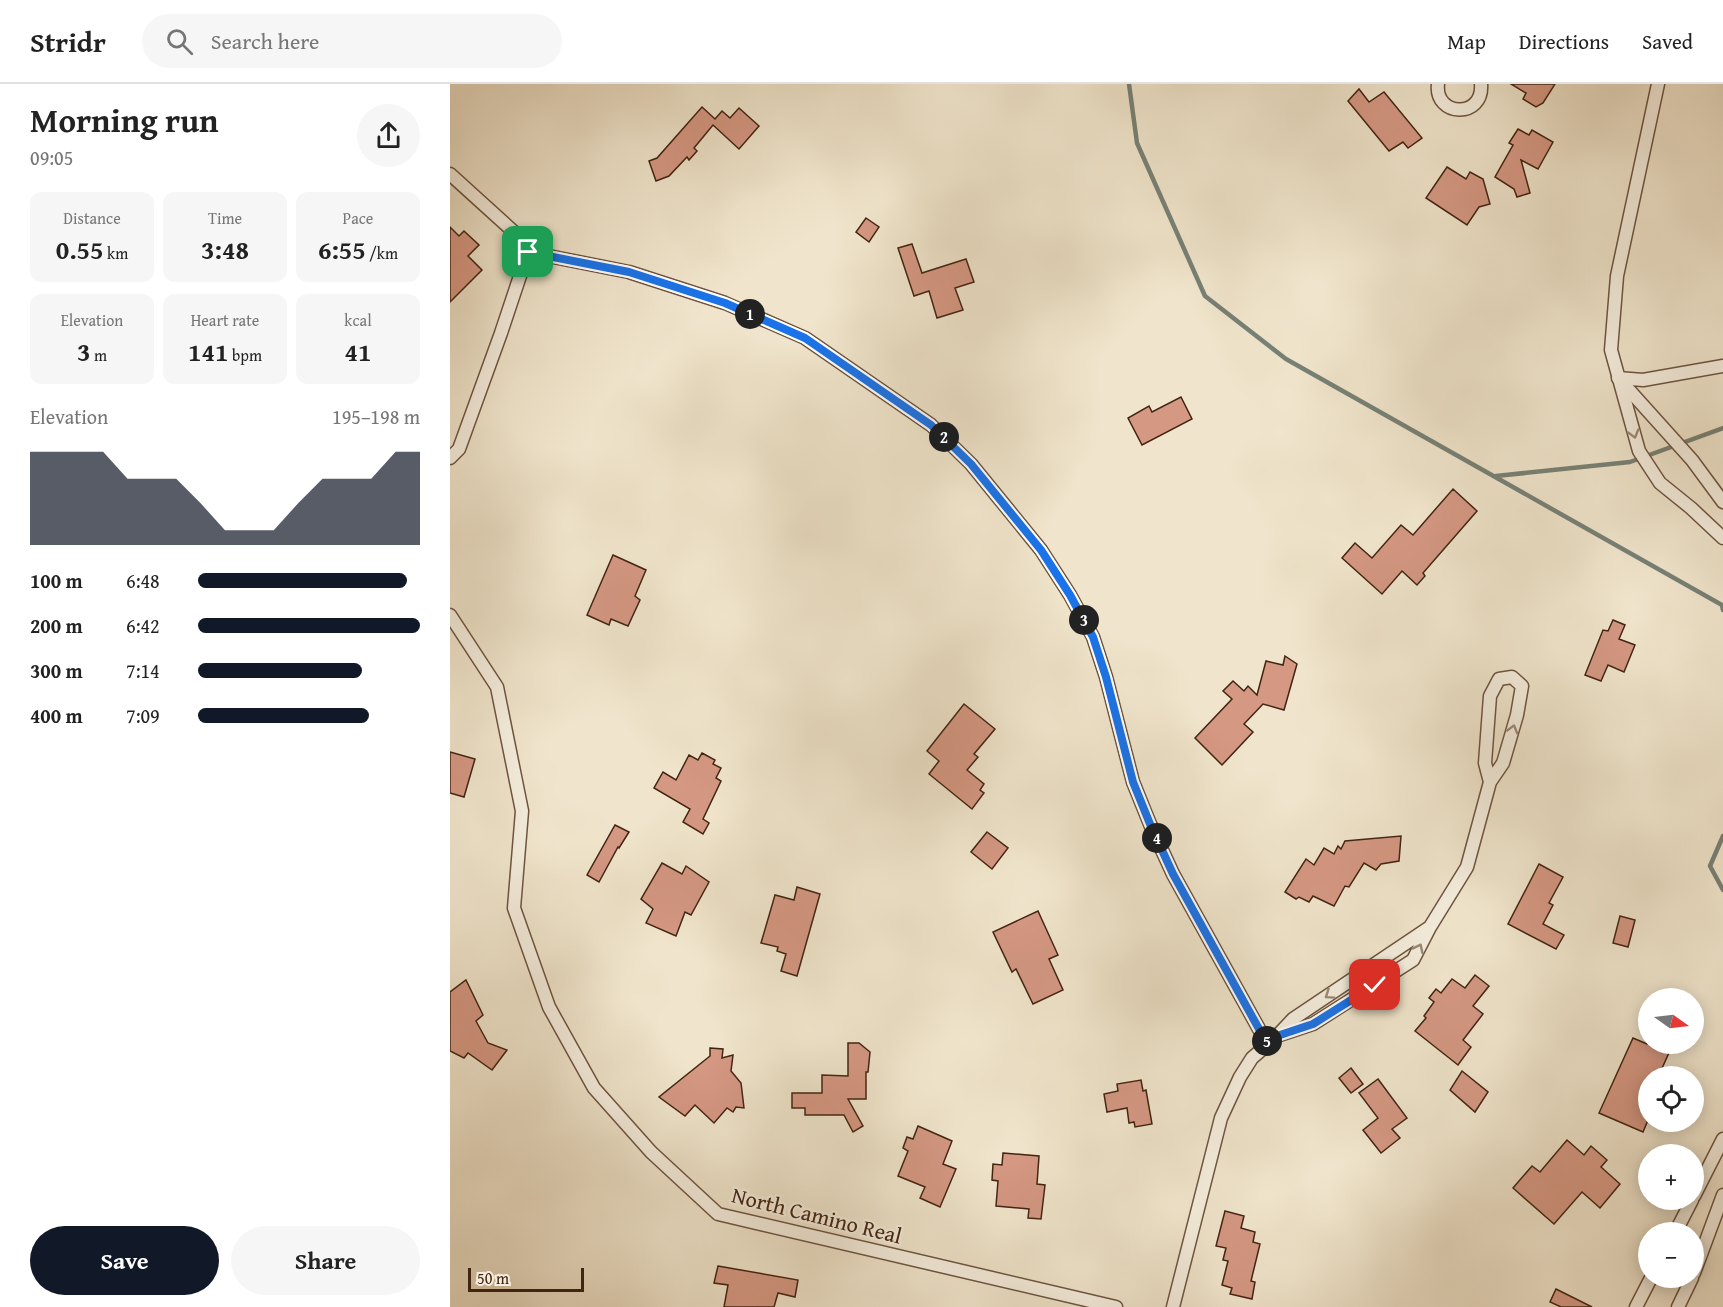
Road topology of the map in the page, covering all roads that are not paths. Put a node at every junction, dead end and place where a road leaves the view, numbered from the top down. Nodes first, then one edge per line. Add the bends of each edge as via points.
1 (1438, 84) edge
2 (1481, 84) edge
3 (1658, 84) edge
4 (450, 174) edge
5 (528, 252) junction
6 (1723, 366) edge
7 (1618, 378) junction
8 (450, 458) edge
9 (1723, 502) edge
10 (1723, 538) edge
11 (450, 615) edge
12 (1490, 782) junction
13 (1430, 927) junction
14 (1273, 1040) junction
15 (1723, 1139) edge
16 (1704, 1176) edge
17 (1723, 1195) edge
18 (1704, 1246) edge
19 (1646, 1288) edge
20 (1687, 1288) edge
21 (1116, 1307) edge
22 (1173, 1307) edge
23 (1636, 1307) edge
24 (1678, 1307) edge

1 - 2 street via 1442,102 1462,110 1475,104
3 - 7 street via 1617,276 1611,350
4 - 5 street via 515,232
5 - 8 street via 459,449
5 - 14 street via 629,272 725,303 805,338 931,425 971,464 1041,550 1093,637 1133,782 1150,824 1173,874 1264,1038
6 - 7 street via 1643,380
7 - 9 street via 1692,459
7 -> 10 street via 1639,452 1660,483
11 - 21 street, North Camino Real via 497,687 522,811 514,908 549,1007 594,1088 651,1152 718,1214
12 -> 12 street via 1503,764 1517,715 1522,686 1512,677 1499,679 1490,696 1485,763
12 - 13 street via 1467,867
13 -> 14 street via 1293,1019
14 -> 13 street via 1313,1024 1413,960
14 - 22 street via 1252,1058 1239,1077 1221,1118
15 - 16 street
17 - 18 street
19 - 23 street
20 - 24 street

